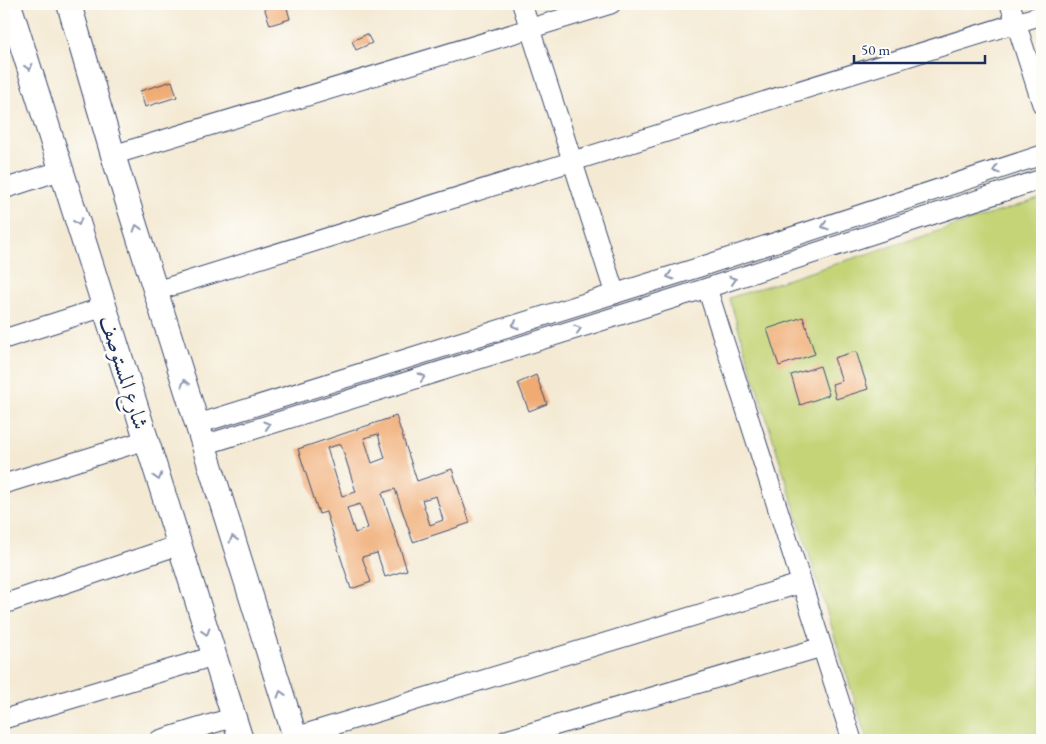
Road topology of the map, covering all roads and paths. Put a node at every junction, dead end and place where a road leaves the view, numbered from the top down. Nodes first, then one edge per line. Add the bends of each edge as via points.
1 (9, 4) edge
2 (69, 4) edge
3 (522, 4) edge
4 (611, 4) edge
5 (1010, 4) edge
6 (1042, 15) edge
7 (1016, 23) junction
8 (530, 30) junction
9 (11, 33) edge
10 (1042, 104) edge
11 (114, 155) junction
12 (1042, 155) edge
13 (572, 161) junction
14 (62, 170) junction
15 (1042, 179) edge
16 (4, 189) edge
17 (849, 218) junction
18 (856, 240) junction
19 (707, 288) junction
20 (156, 291) junction
21 (615, 294) junction
22 (104, 307) junction
23 (4, 339) edge
24 (222, 417) junction
25 (201, 435) junction
26 (230, 437) junction
27 (146, 440) junction
28 (4, 484) edge
29 (179, 546) junction
30 (802, 583) junction
31 (4, 604) edge
32 (822, 646) junction
33 (214, 656) junction
34 (234, 717) junction
35 (4, 719) edge
36 (295, 739) edge
37 (159, 740) edge
38 (241, 740) edge
39 (506, 740) edge
40 (852, 740) edge

1 - 9 main road, شارع المستوصف
2 - 11 main road
3 - 8 street
4 - 8 street
5 - 7 street
6 - 7 street
7 - 10 street
7 - 13 street
8 - 11 street
8 - 13 street
9 -> 14 main road, شارع المستوصف
20 -> 11 main road
12 -> 17 street
13 - 20 street
13 - 21 street
14 - 16 street
14 -> 22 main road, شارع المستوصف
15 - 18 street
17 - 18 street
17 -> 21 street
19 -> 18 street
26 -> 19 street
19 - 30 street
25 -> 20 main road
21 -> 24 street
22 - 23 street
22 - 27 main road, شارع المستوصف
24 - 25 street
24 - 26 street via 222,430
25 - 26 street
36 -> 25 main road
27 - 28 street
27 -> 29 main road, شارع المستوصف
29 - 31 street
29 -> 33 main road, شارع المستوصف
30 - 32 street
30 - 36 street
32 - 39 street
32 - 40 street
33 - 34 main road, شارع المستوصف
33 - 35 street
34 - 37 street
34 - 38 main road, شارع المستوصف

